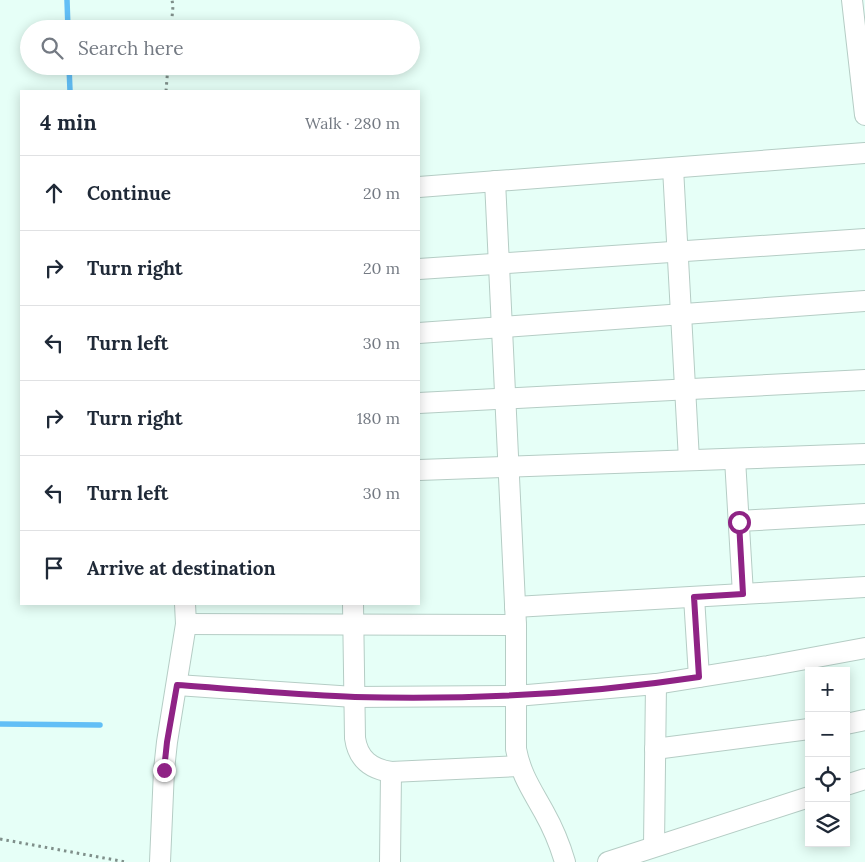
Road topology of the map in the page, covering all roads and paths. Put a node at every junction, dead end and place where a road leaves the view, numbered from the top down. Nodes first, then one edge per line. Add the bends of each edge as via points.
1 (172, 0) edge
2 (852, 0) edge
3 (172, 20) edge
4 (167, 75) edge
5 (166, 90) edge
6 (865, 115) edge
7 (865, 153) edge
8 (673, 168) junction
9 (495, 181) junction
10 (420, 187) edge
11 (865, 239) edge
12 (678, 251) junction
13 (499, 264) junction
14 (420, 269) edge
15 (865, 302) edge
16 (681, 314) junction
17 (502, 328) junction
18 (420, 333) edge
19 (865, 380) edge
20 (685, 389) junction
21 (506, 398) junction
22 (420, 403) edge
23 (865, 454) edge
24 (735, 459) junction
25 (689, 460) junction
26 (509, 466) junction
27 (420, 470) edge
28 (865, 514) edge
29 (739, 522) junction
30 (865, 587) edge
31 (743, 594) junction
32 (694, 597) junction
33 (185, 605) edge
34 (354, 605) edge
35 (516, 616) junction
36 (186, 624) junction
37 (354, 625) junction
38 (865, 648) edge
39 (699, 677) junction
40 (656, 684) junction
41 (177, 685) junction
42 (516, 696) junction
43 (354, 697) junction
44 (865, 720) edge
45 (850, 723) edge
46 (805, 730) edge
47 (655, 749) junction
48 (519, 766) junction
49 (391, 772) junction
50 (865, 779) edge
51 (850, 784) edge
52 (805, 798) edge
53 (0, 839) edge
54 (654, 846) junction
55 (126, 862) edge
56 (160, 862) edge
57 (390, 862) edge
58 (565, 862) edge
59 (608, 862) edge

1 - 3 path
2 - 6 street
4 - 5 path
7 - 8 street
8 - 9 street
8 - 12 street
9 - 10 street
9 - 13 street
11 - 12 street
12 - 13 street
12 - 16 street
13 - 14 street
13 - 17 street
15 - 16 street
16 - 17 street
16 - 20 street
17 - 18 street
17 - 21 street
19 - 20 street
20 - 21 street
20 - 25 street
21 - 22 street
21 - 26 street
23 - 24 street
24 - 25 street
24 - 29 street
25 - 26 street
26 - 27 street
26 - 35 street
28 - 29 street
29 - 31 street
30 - 31 street
31 - 32 street
32 - 35 street
32 - 39 street
33 - 36 street
34 - 37 street
35 - 37 street
35 - 42 street
36 - 37 street
36 - 41 street
37 - 43 street
38 - 39 street
39 - 40 street
40 - 42 street
40 - 47 street
41 - 43 street
41 - 56 street via 164,770
42 - 43 street
42 - 48 street
43 - 49 street via 355,738 360,757 375,768
44 - 45 street
46 - 47 street
47 - 54 street
48 - 49 street
48 - 58 street via 553,830
49 - 57 street
50 - 51 street
52 - 54 street
53 - 55 path
54 - 59 street

